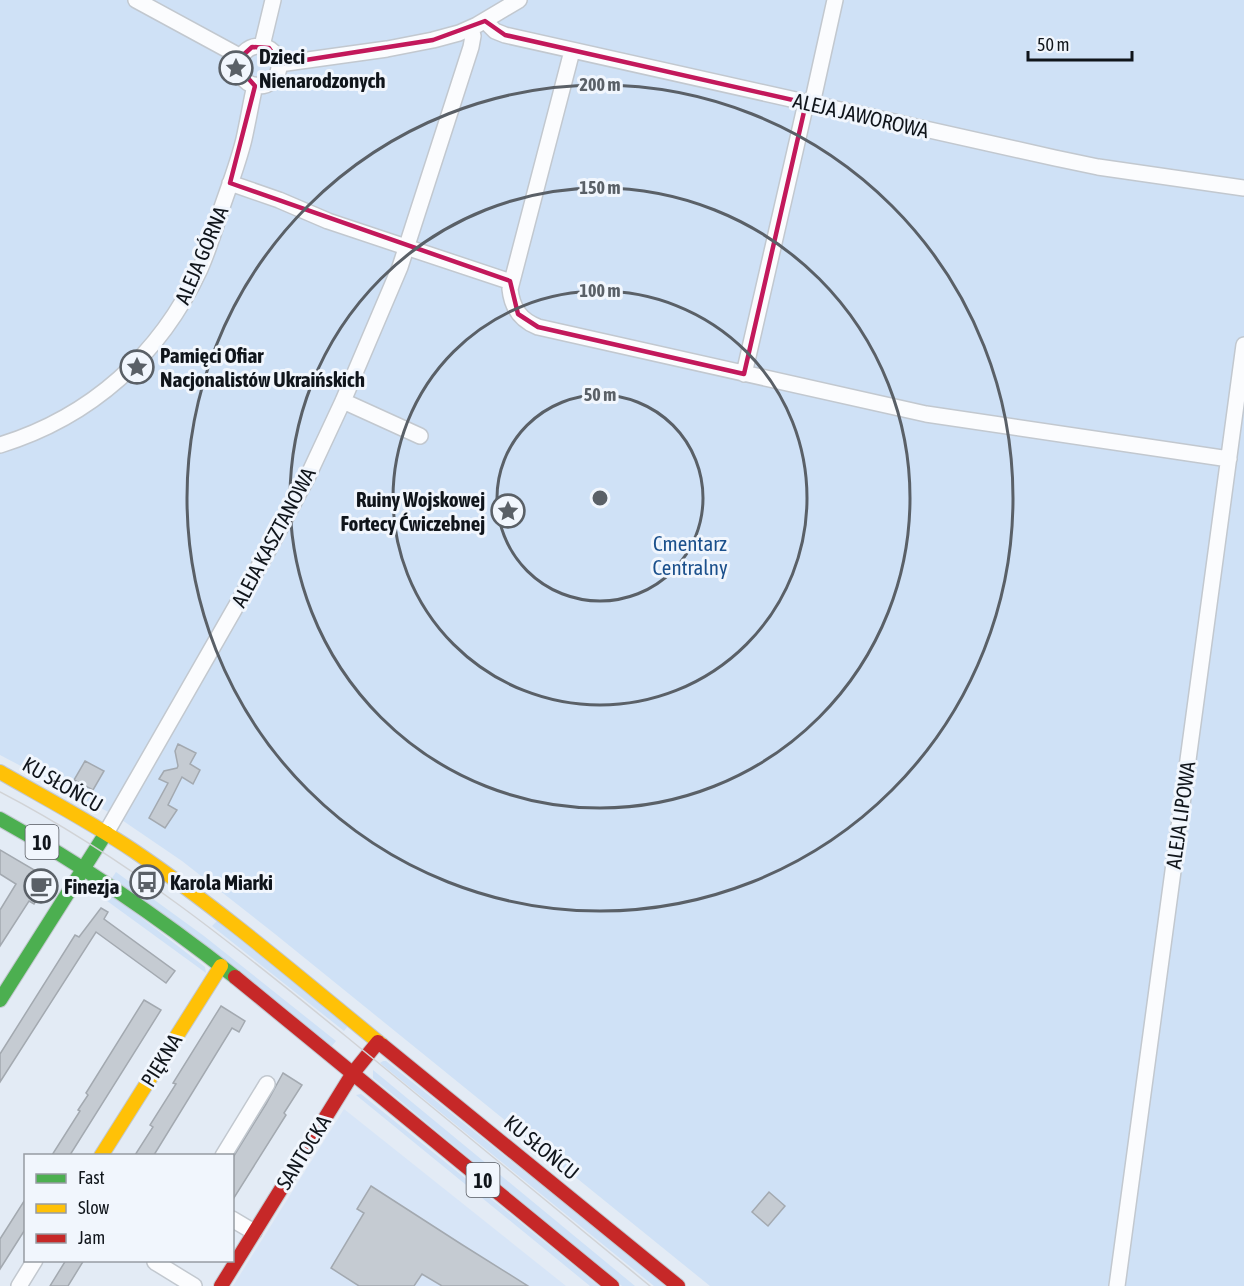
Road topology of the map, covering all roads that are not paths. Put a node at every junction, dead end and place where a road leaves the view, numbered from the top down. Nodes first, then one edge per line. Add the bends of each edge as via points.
1 (136, 0) edge
2 (273, 0) edge
3 (519, 0) edge
4 (834, 0) edge
5 (485, 21) junction
6 (471, 28) junction
7 (262, 46) junction
8 (572, 51) junction
9 (241, 57) junction
10 (279, 64) junction
11 (255, 85) junction
12 (809, 103) junction
13 (230, 183) junction
14 (1244, 188) edge
15 (405, 247) junction
16 (511, 282) junction
17 (1244, 345) edge
18 (744, 374) junction
19 (343, 401) junction
20 (420, 436) dead end
21 (0, 445) edge
22 (1229, 459) junction
23 (0, 772) edge
24 (0, 819) edge
25 (106, 833) junction
26 (84, 867) junction
27 (221, 966) junction
28 (1, 996) edge
29 (378, 1042) junction
30 (353, 1074) junction
31 (267, 1084) dead end
32 (102, 1154) edge
33 (224, 1154) edge
34 (234, 1220) edge
35 (254, 1232) junction
36 (34, 1262) edge
37 (155, 1262) edge
38 (19, 1286) edge
39 (194, 1286) edge
40 (221, 1286) edge
41 (612, 1286) edge
42 (678, 1286) edge
43 (1117, 1286) edge

1 - 9 street
2 - 7 street
3 - 5 street
4 - 12 street
5 - 6 street
5 - 8 street, ALEJA JAWOROWA via 505,35
6 - 10 street via 417,44
6 - 15 street, ALEJA KASZTANOWA via 471,47
7 - 9 street via 245,51
7 - 10 street via 273,51
8 - 12 street, ALEJA JAWOROWA
8 - 16 street
9 - 11 street via 241,74
10 - 11 street via 272,81
11 - 13 street, ALEJA GÓRNA via 244,141
12 - 14 street, ALEJA JAWOROWA via 1098,167
12 - 18 street
13 - 15 street
13 - 21 street, ALEJA GÓRNA via 200,268 151,347 89,403 31,434
15 - 16 street
15 - 19 street, ALEJA KASZTANOWA
16 - 18 street via 514,308 530,324
17 - 22 street, ALEJA LIPOWA
18 - 22 street via 926,414
19 - 20 street
19 - 25 street, ALEJA KASZTANOWA via 294,502
22 - 43 street, ALEJA LIPOWA
23 - 25 main road, KU SŁOŃCU / 10
24 - 26 main road, 10
25 - 26 main road, KU SŁOŃCU
25 - 29 main road, KU SŁOŃCU / 10 via 227,919
26 - 27 main road, 10
26 - 28 main road
27 - 30 main road, 10
27 - 32 main road, PIĘKNA
29 - 30 main road
29 - 42 main road, KU SŁOŃCU / 10
30 - 35 main road, SANTOCKA
30 - 41 main road, 10
31 - 33 street
34 - 35 street
35 - 40 main road, SANTOCKA
36 - 38 street
37 - 39 street

